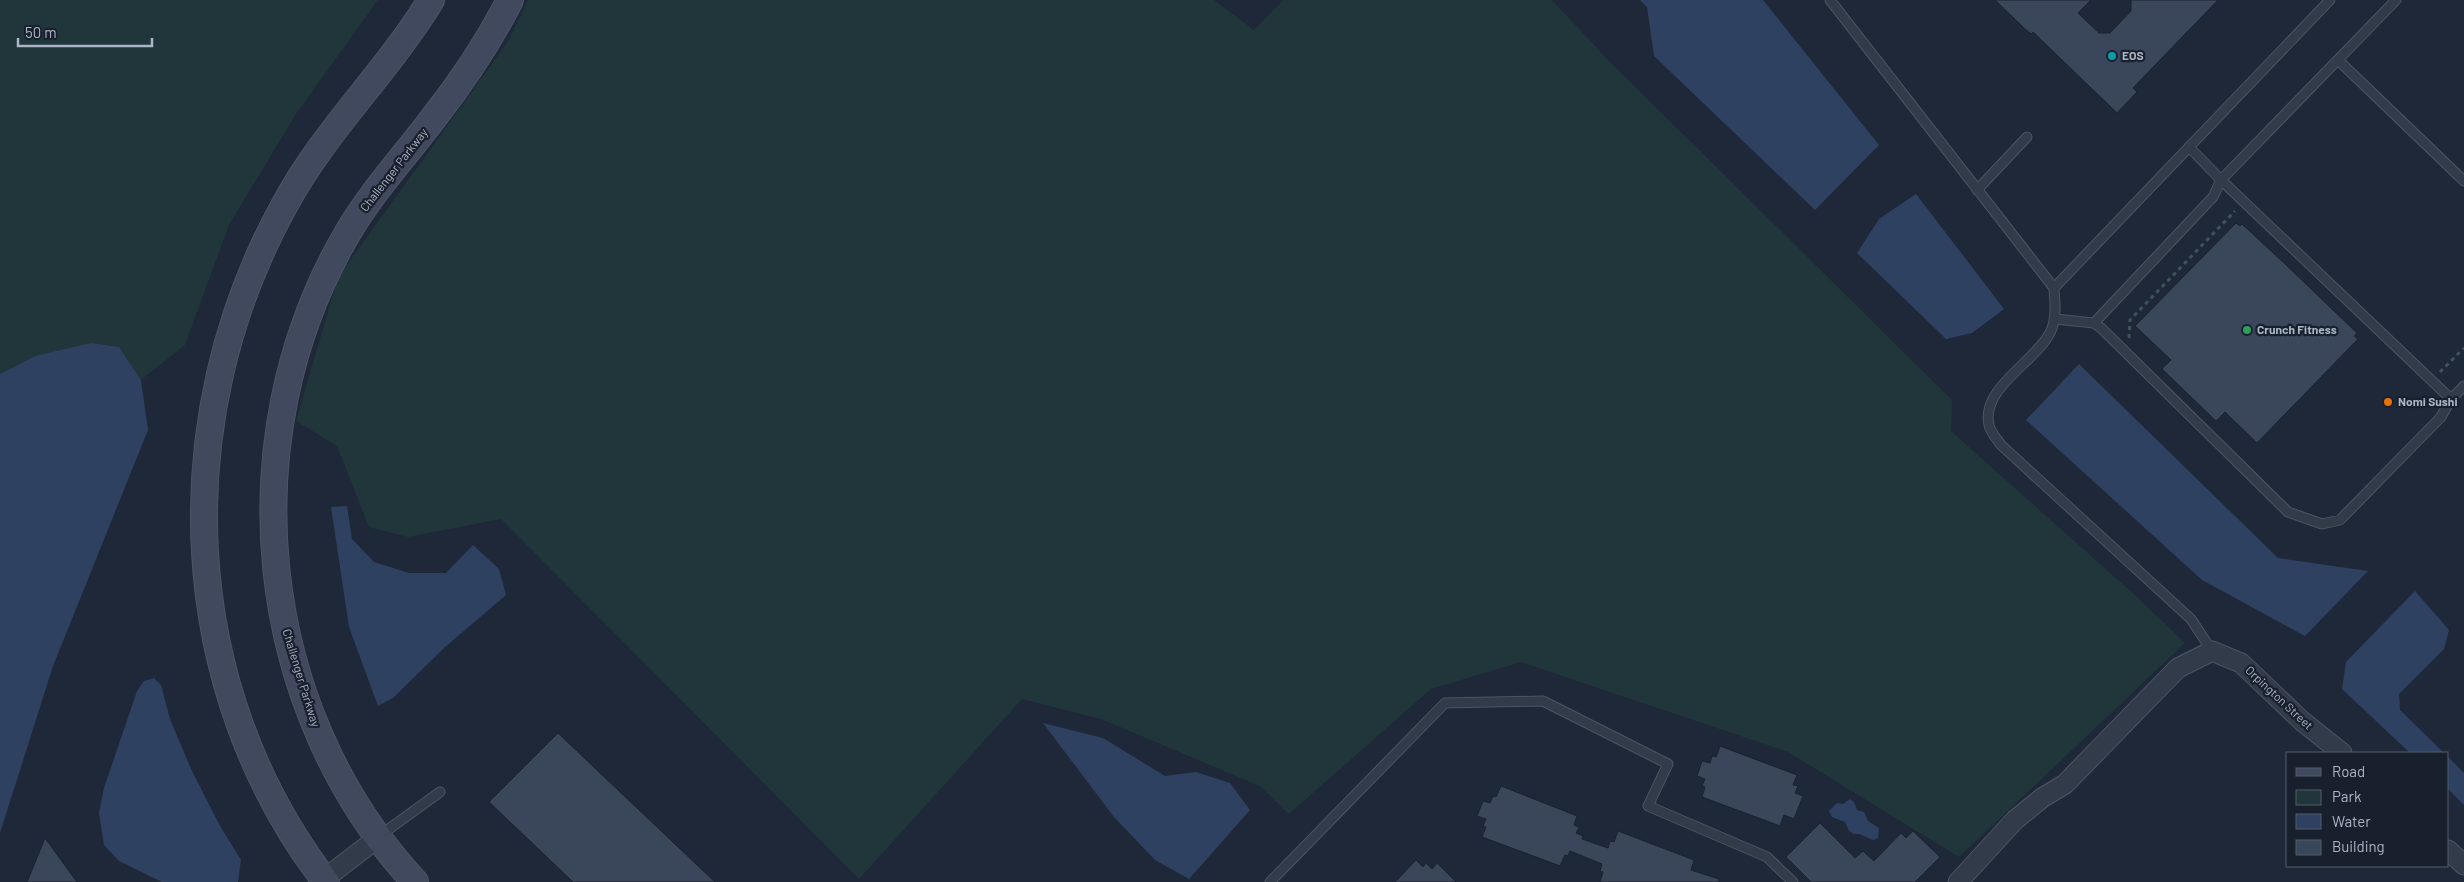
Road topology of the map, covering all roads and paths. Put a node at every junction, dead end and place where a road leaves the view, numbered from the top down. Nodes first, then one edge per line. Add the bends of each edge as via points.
1 (431, 0) edge
2 (510, 0) edge
3 (1830, 0) edge
4 (2330, 0) edge
5 (2396, 0) edge
6 (2338, 60) junction
7 (2027, 137) dead end
8 (2188, 147) junction
9 (2221, 180) junction
10 (2464, 181) edge
11 (1977, 190) junction
12 (2243, 218) dead end
13 (2054, 288) junction
14 (2055, 319) junction
15 (2094, 323) junction
16 (2129, 345) dead end
17 (2464, 348) edge
18 (2432, 381) junction
19 (2464, 386) edge
20 (2451, 399) junction
21 (2212, 651) junction
22 (2341, 752) edge
23 (440, 792) dead end
24 (378, 836) junction
25 (2449, 851) edge
26 (2464, 866) edge
27 (325, 881) edge
28 (416, 882) edge
29 (1270, 882) edge
30 (1794, 882) edge
31 (1958, 882) edge

1 - 27 main road via 392,59 309,163 268,234 232,324 218,374 209,426 204,547 221,659 234,705 258,766 293,833
2 - 24 main road, Challenger Parkway via 461,82 380,183 339,248 305,323 290,370 280,418 273,521 275,570 286,633 302,688 326,749
3 - 11 lane
4 - 8 lane
5 - 6 lane
6 - 9 lane
6 - 10 lane
7 - 11 lane
8 - 9 lane
8 - 13 lane
9 - 15 lane via 2213,197
9 - 18 lane
11 - 13 lane
12 - 16 path via 2235,210 2130,320
13 - 14 lane
14 - 15 lane
14 - 21 lane via 2041,347 1996,392 1988,407 1989,427 2001,445 2191,619
15 - 20 lane via 2288,512 2322,524 2340,520 2441,418
17 - 18 path
18 - 20 lane
19 - 20 lane
21 - 22 street, Orpington Street via 2241,663 2302,721
21 - 31 street via 2178,668 2065,784 2015,820
23 - 24 lane
24 - 27 street
24 - 28 main road, Challenger Parkway
25 - 26 street
29 - 30 lane via 1445,703 1543,701 1668,764 1648,806 1767,857

